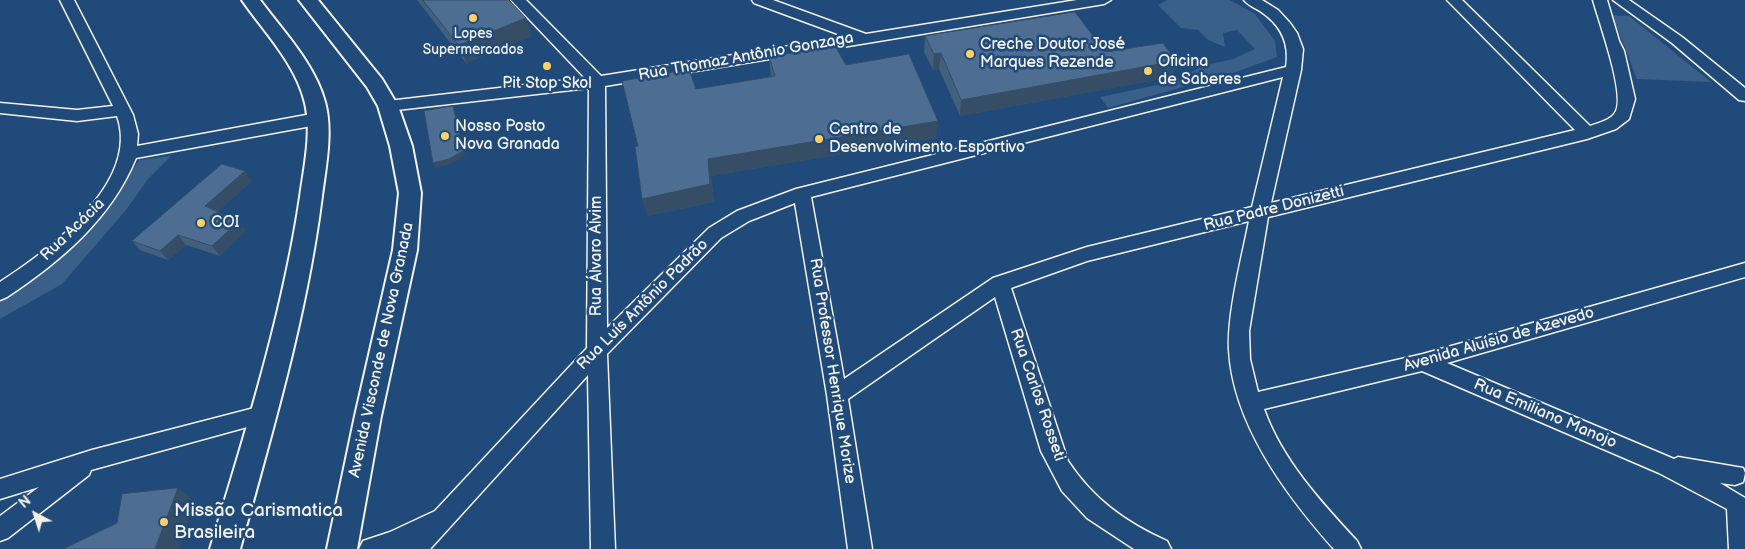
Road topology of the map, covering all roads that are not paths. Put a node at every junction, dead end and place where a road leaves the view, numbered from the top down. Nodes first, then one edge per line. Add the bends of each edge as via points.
1 (67, 0) edge
2 (251, 0) edge
3 (308, 0) edge
4 (518, 0) edge
5 (760, 0) edge
6 (1104, 0) edge
7 (1251, 0) edge
8 (1454, 0) edge
9 (1600, 0) edge
10 (1620, 0) edge
11 (862, 38) junction
12 (1294, 70) junction
13 (597, 82) junction
14 (1745, 96) edge
15 (388, 106) junction
16 (0, 108) edge
17 (122, 109) junction
18 (317, 119) junction
19 (1587, 133) junction
20 (129, 153) junction
21 (802, 193) junction
22 (1259, 212) junction
23 (1745, 270) edge
24 (1000, 283) junction
25 (0, 292) edge
26 (597, 350) junction
27 (1424, 362) junction
28 (837, 394) junction
29 (1251, 402) junction
30 (262, 415) junction
31 (92, 460) junction
32 (1667, 466) junction
33 (1740, 476) edge
34 (0, 489) edge
35 (1738, 505) edge
36 (447, 512) junction
37 (0, 530) edge
38 (1742, 539) edge
39 (225, 549) edge
40 (342, 549) edge
41 (371, 549) edge
42 (415, 549) edge
43 (603, 549) edge
44 (860, 549) edge
45 (1159, 549) edge
46 (1349, 549) edge

1 - 17 street
2 - 18 main road via 300,71 315,100
3 - 15 main road, Avenida Visconde de Nova Granada via 375,84
4 - 13 street
5 - 11 street
6 - 11 street, Rua Thomaz Antônio Gonzaga
7 - 12 street via 1275,15 1289,31 1295,49
8 - 19 street
9 - 19 street, Rua Padre Donizetti via 1627,99 1623,115 1610,125
10 - 14 street via 1677,40
11 - 13 street, Rua Thomaz Antônio Gonzaga
12 - 21 street, Rua Luís Antônio Padrão
12 - 22 street
13 - 15 street, Rua Thomaz Antônio Gonzaga
13 - 26 street, Rua Álvaro Alvim
15 - 40 main road, Avenida Visconde de Nova Granada via 408,173 410,214
16 - 17 street via 88,116
17 - 20 street via 130,132
18 - 20 street
18 - 30 main road via 310,204 298,270
19 - 22 street, Rua Padre Donizetti
20 - 25 street, Rua Acácia via 106,200 67,240
21 - 26 street, Rua Luís Antônio Padrão via 743,216 715,234
21 - 28 street, Rua Professor Henrique Morize
22 - 24 street, Rua Padre Donizetti via 1087,254
22 - 29 street via 1240,324 1240,357
23 - 27 street, Avenida Aluísio de Azevedo
24 - 28 street, Rua Padre Donizetti
24 - 45 street, Rua Carlos Rosseti via 1053,453 1068,479 1089,506 1108,522
26 - 36 street, Rua Luís Antônio Padrão
26 - 43 street, Rua Álvaro Alvim
27 - 29 street, Avenida Aluísio de Azevedo
27 - 32 street, Rua Emiliano Manojo
28 - 44 street, Rua Professor Henrique Morize
29 - 46 street via 1270,448 1285,473
30 - 31 street
30 - 39 main road
31 - 34 street
31 - 37 street
32 - 33 street, Rua Emiliano Manojo
32 - 35 street, Rua Emiliano Manojo
33 - 35 street via 1724,480 1724,486
35 - 38 street
36 - 41 street, Rua Luís Antônio Padrão via 422,528
36 - 42 street, Rua Luís Antônio Padrão

